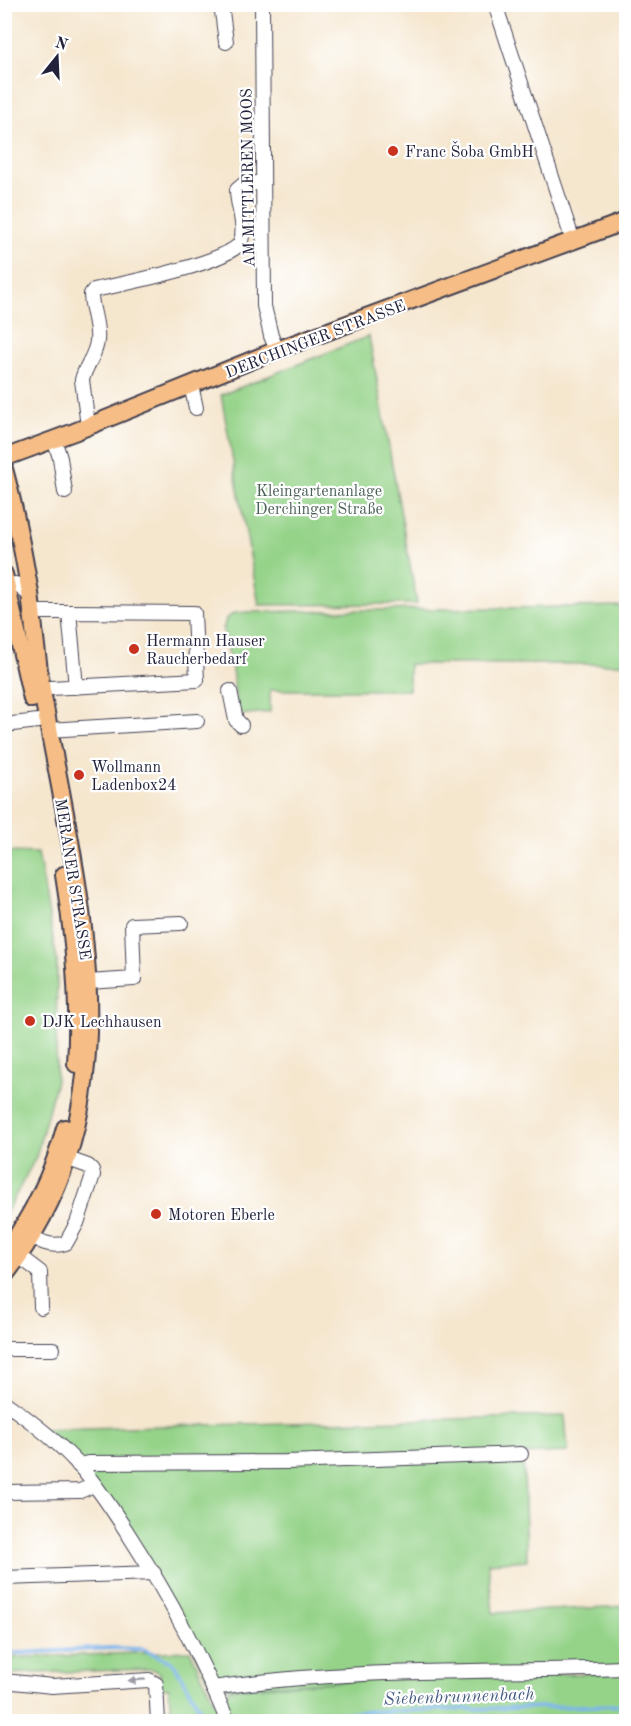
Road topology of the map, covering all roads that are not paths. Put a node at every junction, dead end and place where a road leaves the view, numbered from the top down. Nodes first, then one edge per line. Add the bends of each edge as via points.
1 (221, 4) edge
2 (262, 4) edge
3 (495, 4) edge
4 (226, 42) dead end
5 (263, 182) junction
6 (627, 221) edge
7 (573, 241) junction
8 (277, 350) junction
9 (191, 384) junction
10 (196, 408) dead end
11 (88, 426) junction
12 (54, 440) junction
13 (4, 458) edge
14 (4, 469) edge
15 (65, 492) dead end
16 (5, 582) edge
17 (31, 603) junction
18 (69, 612) junction
19 (19, 633) edge
20 (76, 687) junction
21 (36, 689) junction
22 (230, 692) dead end
23 (197, 721) dead end
24 (44, 724) junction
25 (4, 725) edge
26 (241, 725) dead end
27 (181, 923) dead end
28 (88, 982) junction
29 (62, 1157) junction
30 (27, 1234) junction
31 (11, 1253) edge
32 (4, 1276) edge
33 (41, 1307) dead end
34 (4, 1349) edge
35 (53, 1349) dead end
36 (4, 1402) edge
37 (521, 1454) dead end
38 (78, 1465) junction
39 (94, 1485) junction
40 (4, 1492) edge
41 (154, 1573) junction
42 (4, 1578) edge
43 (627, 1668) edge
44 (4, 1681) edge
45 (213, 1688) junction
46 (158, 1722) edge
47 (228, 1722) edge

1 - 4 street
2 - 5 street, AM MITTLEREN MOOS
3 - 7 street
5 - 8 street, AM MITTLEREN MOOS via 264,306
5 - 11 street via 243,185 237,190 243,231 233,251 91,294 98,337 82,380
6 - 7 main road, DERCHINGER STRASSE
7 - 8 main road, DERCHINGER STRASSE
8 - 9 main road, DERCHINGER STRASSE
9 - 10 street
9 - 11 main road, DERCHINGER STRASSE
11 - 12 main road, DERCHINGER STRASSE
12 - 13 main road, DERCHINGER STRASSE
12 - 15 street
14 - 17 main road, MERANER STRASSE
16 - 17 street via 16,584
16 - 19 main road, MERANER STRASSE
17 - 18 street
17 - 19 main road, MERANER STRASSE
18 - 20 street
18 - 20 street via 194,613 197,680
19 - 21 main road, MERANER STRASSE
20 - 21 street
21 - 24 main road, MERANER STRASSE
22 - 26 street via 236,720
23 - 24 street
24 - 25 street
24 - 28 main road, MERANER STRASSE via 79,897
24 - 29 main road, MERANER STRASSE via 78,1019 75,1077
27 - 28 street via 132,926 134,979
28 - 29 main road, MERANER STRASSE via 89,1038 83,1099
29 - 30 main road, MERANER STRASSE
29 - 30 street via 92,1170 77,1223 66,1243 59,1245 43,1243
30 - 31 main road, MERANER STRASSE
31 - 32 main road, MERANER STRASSE
31 - 33 street via 40,1272
34 - 35 street
36 - 38 street
37 - 38 street
38 - 39 street
39 - 40 street via 80,1491
39 - 41 street
41 - 42 street
41 - 45 street
43 - 45 street via 391,1674
46 -> 44 street via 156,1684 149,1680 52,1693
45 - 47 street

